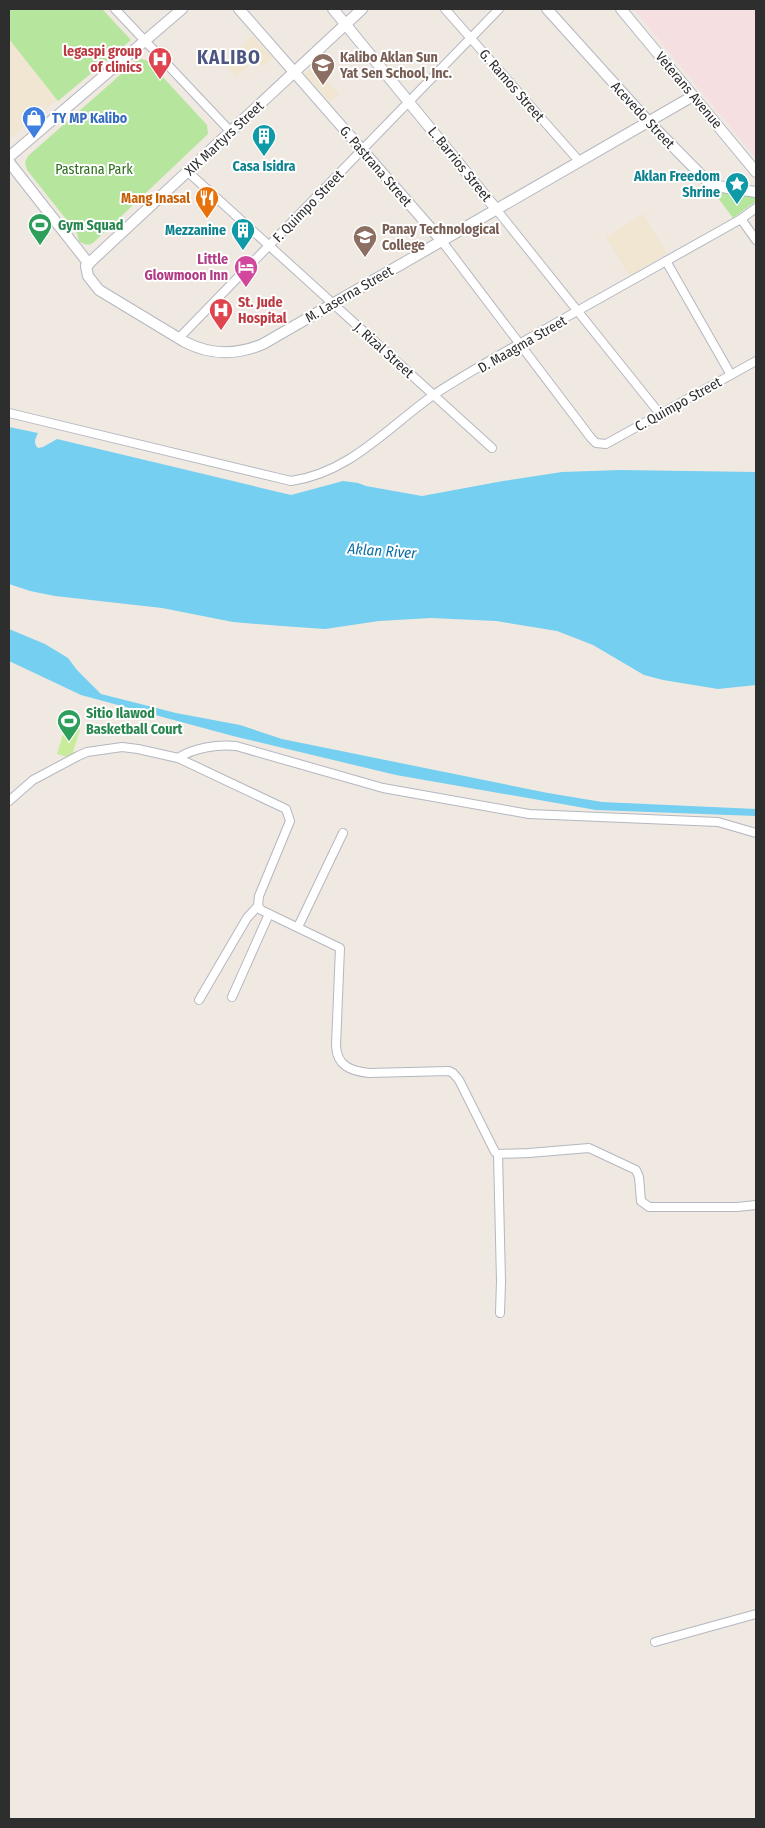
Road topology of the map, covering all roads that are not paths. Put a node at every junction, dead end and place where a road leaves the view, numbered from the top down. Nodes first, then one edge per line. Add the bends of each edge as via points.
1 (115, 9) edge
2 (182, 9) edge
3 (239, 9) edge
4 (333, 9) edge
5 (362, 9) edge
6 (445, 9) edge
7 (499, 9) edge
8 (547, 9) edge
9 (621, 9) edge
10 (346, 25) junction
11 (471, 38) junction
12 (144, 41) junction
13 (295, 72) junction
14 (693, 96) junction
15 (409, 102) junction
16 (648, 122) junction
17 (230, 132) junction
18 (362, 150) junction
19 (9, 157) edge
20 (579, 161) junction
21 (9, 162) edge
22 (188, 172) junction
23 (756, 172) edge
24 (756, 192) edge
25 (756, 208) edge
26 (496, 209) junction
27 (741, 219) junction
28 (441, 240) junction
29 (756, 240) edge
30 (269, 246) junction
31 (666, 261) junction
32 (87, 265) junction
33 (333, 303) junction
34 (578, 311) junction
35 (179, 338) junction
36 (520, 344) junction
37 (756, 361) edge
38 (731, 375) junction
39 (434, 395) junction
40 (9, 412) edge
41 (660, 414) junction
42 (600, 444) joint
43 (492, 448) dead end
44 (178, 758) junction
45 (9, 801) edge
46 (342, 833) dead end
47 (756, 833) edge
48 (258, 906) junction
49 (269, 914) junction
50 (298, 927) junction
51 (232, 997) dead end
52 (199, 1000) dead end
53 (498, 1154) junction
54 (756, 1205) edge
55 (500, 1313) dead end
56 (756, 1614) edge
57 (654, 1642) dead end

1 - 12 street
2 - 12 street
3 - 13 street, G. Pastrana Street
4 - 10 street, L. Barrios Street
5 - 10 street, XIX Martyrs Street
6 - 11 street, G. Ramos Street
7 - 11 street, F. Quimpo Street
8 - 16 street, Acevedo Street
9 - 14 street, Veterans Avenue
10 - 13 street, XIX Martyrs Street
10 - 15 street, L. Barrios Street
11 - 15 street, F. Quimpo Street
11 - 20 street, G. Ramos Street
12 - 17 street
12 - 19 street
13 - 17 street, XIX Martyrs Street
13 - 18 street, G. Pastrana Street
14 - 16 street, M. Laserna Street
14 - 23 street, Veterans Avenue
15 - 18 street, F. Quimpo Street
15 - 26 street, L. Barrios Street
16 - 20 street, M. Laserna Street
16 - 24 street, Acevedo Street via 707,181 726,189
17 - 22 street, XIX Martyrs Street
18 - 28 street, G. Pastrana Street
18 - 30 street, F. Quimpo Street
20 - 26 street, M. Laserna Street
21 - 32 street, M. Laserna Street
22 - 30 street, J. Rizal Street
22 - 32 street, XIX Martyrs Street
25 - 27 street, D. Maagma Street
26 - 28 street, M. Laserna Street
26 - 34 street, L. Barrios Street
27 - 29 street
27 - 31 street, D. Maagma Street
28 - 33 street, M. Laserna Street
28 - 36 street, G. Pastrana Street
30 - 33 street, J. Rizal Street
30 - 35 street, F. Quimpo Street
31 - 34 street, D. Maagma Street
31 - 38 street
32 - 35 street, M. Laserna Street via 88,276 100,290
33 - 35 street, M. Laserna Street via 263,344 246,350 214,352 197,348
33 - 39 street, J. Rizal Street
34 - 36 street, D. Maagma Street
34 - 41 street, L. Barrios Street
36 - 39 street, D. Maagma Street
36 - 42 street, G. Pastrana Street via 591,438
37 - 38 street, C. Quimpo Street
38 - 41 street, C. Quimpo Street
39 - 40 street, D. Maagma Street via 374,444 323,474 291,482
39 - 43 street, J. Rizal Street
41 - 42 street, C. Quimpo Street via 606,444
44 - 45 street via 138,748 87,752 32,780
44 - 47 street via 189,752 230,745 383,788 529,814 718,822
44 - 48 street via 286,809 290,821 259,896
46 - 50 street
48 - 49 street
48 - 52 street via 246,918
49 - 50 street
49 - 51 street
50 - 53 street via 340,948 336,1056 342,1063 359,1072 369,1073 453,1073 494,1152
53 - 54 street via 594,1149 636,1170 641,1201 649,1207
53 - 55 street
56 - 57 street

